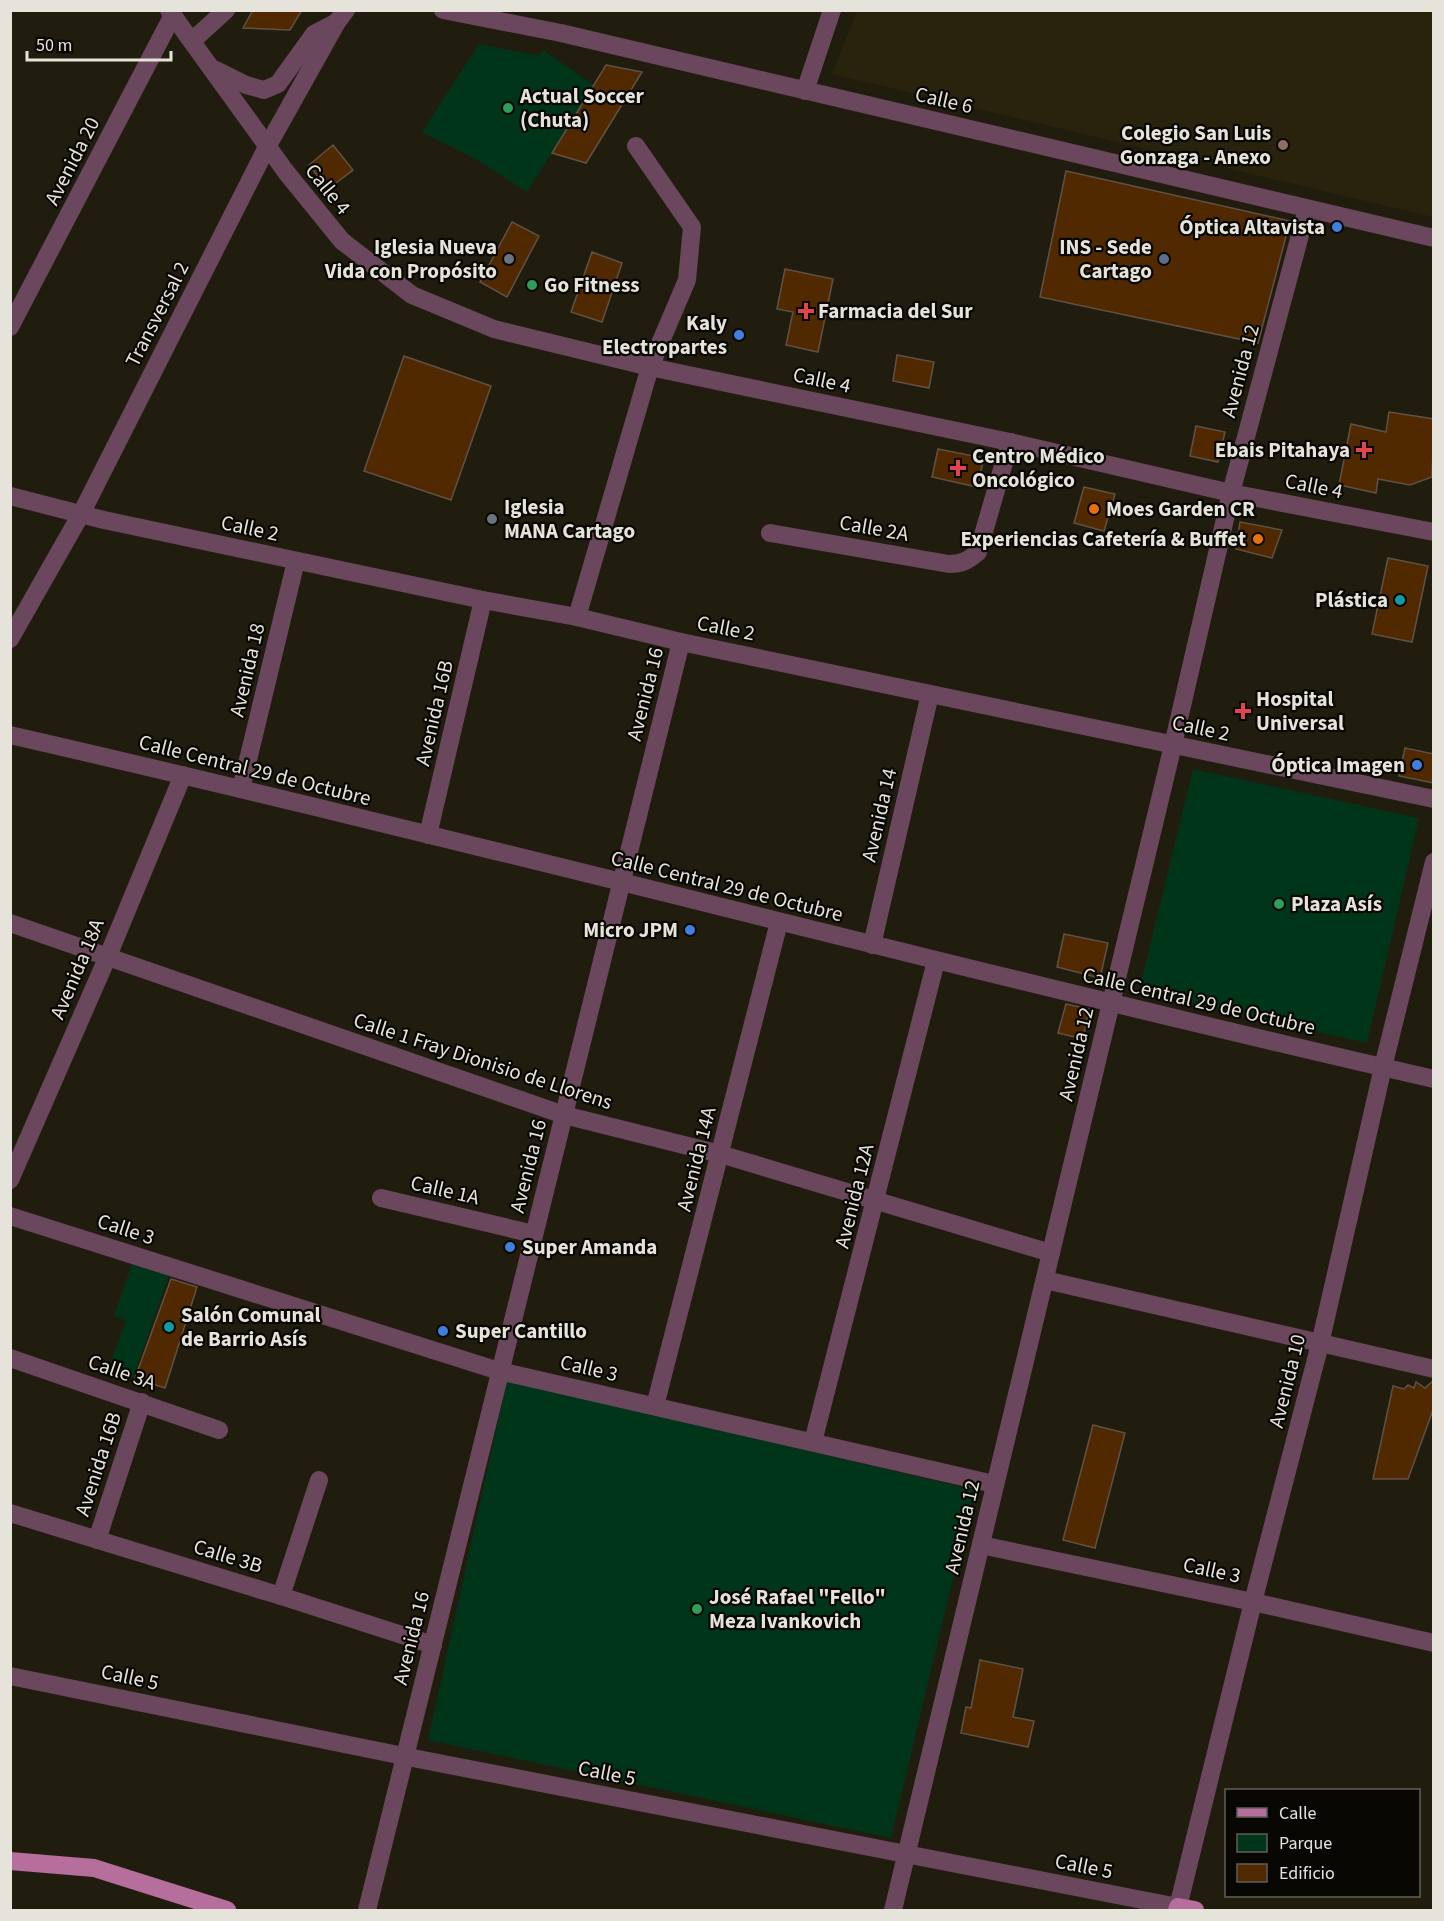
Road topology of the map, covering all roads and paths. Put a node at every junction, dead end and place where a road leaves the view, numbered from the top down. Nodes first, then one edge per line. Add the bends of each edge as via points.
1 (226, 10) edge
2 (443, 10) edge
3 (832, 10) edge
4 (171, 13) edge
5 (339, 15) edge
6 (192, 41) junction
7 (212, 68) junction
8 (805, 90) junction
9 (636, 146) dead end
10 (267, 147) junction
11 (1307, 209) junction
12 (1434, 238) edge
13 (10, 327) edge
14 (650, 367) junction
15 (1010, 442) junction
16 (1231, 493) junction
17 (10, 496) edge
18 (81, 514) junction
19 (1434, 532) edge
20 (770, 533) dead end
21 (296, 561) junction
22 (483, 600) junction
23 (577, 617) junction
24 (10, 639) edge
25 (681, 642) junction
26 (930, 694) junction
27 (10, 735) edge
28 (1173, 745) junction
29 (183, 775) junction
30 (241, 789) junction
31 (1434, 799) edge
32 (428, 835) junction
33 (1434, 862) edge
34 (621, 883) junction
35 (779, 922) junction
36 (10, 923) edge
37 (872, 945) junction
38 (108, 957) junction
39 (936, 961) junction
40 (1111, 1004) junction
41 (1383, 1067) junction
42 (1434, 1078) edge
43 (564, 1115) junction
44 (720, 1154) junction
45 (10, 1180) edge
46 (381, 1198) dead end
47 (876, 1201) junction
48 (10, 1216) edge
49 (534, 1234) junction
50 (1051, 1253) junction
51 (1044, 1280) junction
52 (1320, 1344) junction
53 (10, 1358) edge
54 (1434, 1369) edge
55 (499, 1371) junction
56 (142, 1402) junction
57 (655, 1406) junction
58 (219, 1430) dead end
59 (813, 1442) junction
60 (319, 1480) dead end
61 (994, 1484) junction
62 (10, 1513) edge
63 (97, 1540) junction
64 (981, 1545) junction
65 (281, 1596) junction
66 (1253, 1602) junction
67 (1434, 1643) edge
68 (433, 1645) junction
69 (10, 1676) edge
70 (405, 1756) junction
71 (907, 1854) junction
72 (10, 1861) edge
73 (1183, 1909) edge
74 (227, 1911) edge
75 (367, 1911) edge
76 (892, 1911) edge

1 - 6 street
2 - 8 street, Calle 6 via 561,33
3 - 8 street
4 - 6 street, Calle 4
4 - 13 street, Avenida 20
5 - 7 street via 314,34 278,84 264,90
5 - 10 street, Transversal 2
6 - 7 street, Calle 4
7 - 10 street, Calle 4
8 - 11 street, Calle 6
9 - 14 street via 692,227 687,280
10 - 14 street, Calle 4 via 342,242 412,295 494,329
10 - 18 street, Transversal 2
11 - 12 street, Calle 6
11 - 16 street, Avenida 12
14 - 15 street, Calle 4
14 - 23 street
15 - 16 street, Calle 4
15 - 20 street, Calle 2A via 978,552 959,564
16 - 19 street, Calle 4
16 - 28 street, Avenida 12
17 - 18 street, Calle 2
18 - 21 street, Calle 2
18 - 24 street, Transversal 2
21 - 22 street, Calle 2
21 - 30 street, Avenida 18
22 - 23 street, Calle 2
22 - 32 street, Avenida 16B
23 - 25 street, Calle 2
25 - 26 street, Calle 2
25 - 34 street, Avenida 16
26 - 28 street, Calle 2
26 - 37 street, Avenida 14
27 - 29 street, Calle Central 29 de Octubre
28 - 31 street, Calle 2
28 - 40 street, Avenida 12
29 - 30 street, Calle Central 29 de Octubre
29 - 38 street, Avenida 18A
30 - 32 street, Calle Central 29 de Octubre
32 - 34 street, Calle Central 29 de Octubre
33 - 41 street, Avenida 10
34 - 35 street, Calle Central 29 de Octubre
34 - 43 street, Avenida 16
35 - 37 street, Calle Central 29 de Octubre
35 - 44 street, Avenida 14A
36 - 38 street, Calle 1 Fray Dionisio de Llorens
37 - 39 street, Calle Central 29 de Octubre
38 - 43 street, Calle 1 Fray Dionisio de Llorens
38 - 45 street, Avenida 18A
39 - 40 street, Calle Central 29 de Octubre
39 - 47 street, Avenida 12A
40 - 41 street, Calle Central 29 de Octubre
40 - 50 street, Avenida 12
41 - 42 street, Calle Central 29 de Octubre
41 - 52 street, Avenida 10
43 - 44 street, Calle 1 Fray Dionisio de Llorens
43 - 49 street, Avenida 16
44 - 47 street, Calle 1 Fray Dionisio de Llorens
44 - 57 street, Avenida 14A
46 - 49 street, Calle 1A
47 - 50 street, Calle 1 Fray Dionisio de Llorens
47 - 59 street, Avenida 12A
48 - 55 street, Calle 3
49 - 55 street, Avenida 16
50 - 51 street, Avenida 12
51 - 52 street
51 - 61 street, Avenida 12
52 - 54 street
52 - 66 street, Avenida 10
53 - 56 street, Calle 3A
55 - 57 street, Calle 3
55 - 68 street, Avenida 16
56 - 58 street, Calle 3A
56 - 63 street, Avenida 16B
57 - 59 street, Calle 3
59 - 61 street, Calle 3
60 - 65 street
61 - 64 street, Avenida 12
62 - 63 street, Calle 3B
63 - 65 street, Calle 3B
64 - 66 street, Calle 3
64 - 71 street, Avenida 12
65 - 68 street, Calle 3B
66 - 67 street, Calle 3
66 - 73 street, Avenida 10
68 - 70 street, Avenida 16
69 - 70 street, Calle 5
70 - 71 street, Calle 5
70 - 75 street, Avenida 16
71 - 73 street, Calle 5
71 - 76 street, Avenida 12
72 - 74 main road via 94,1868

